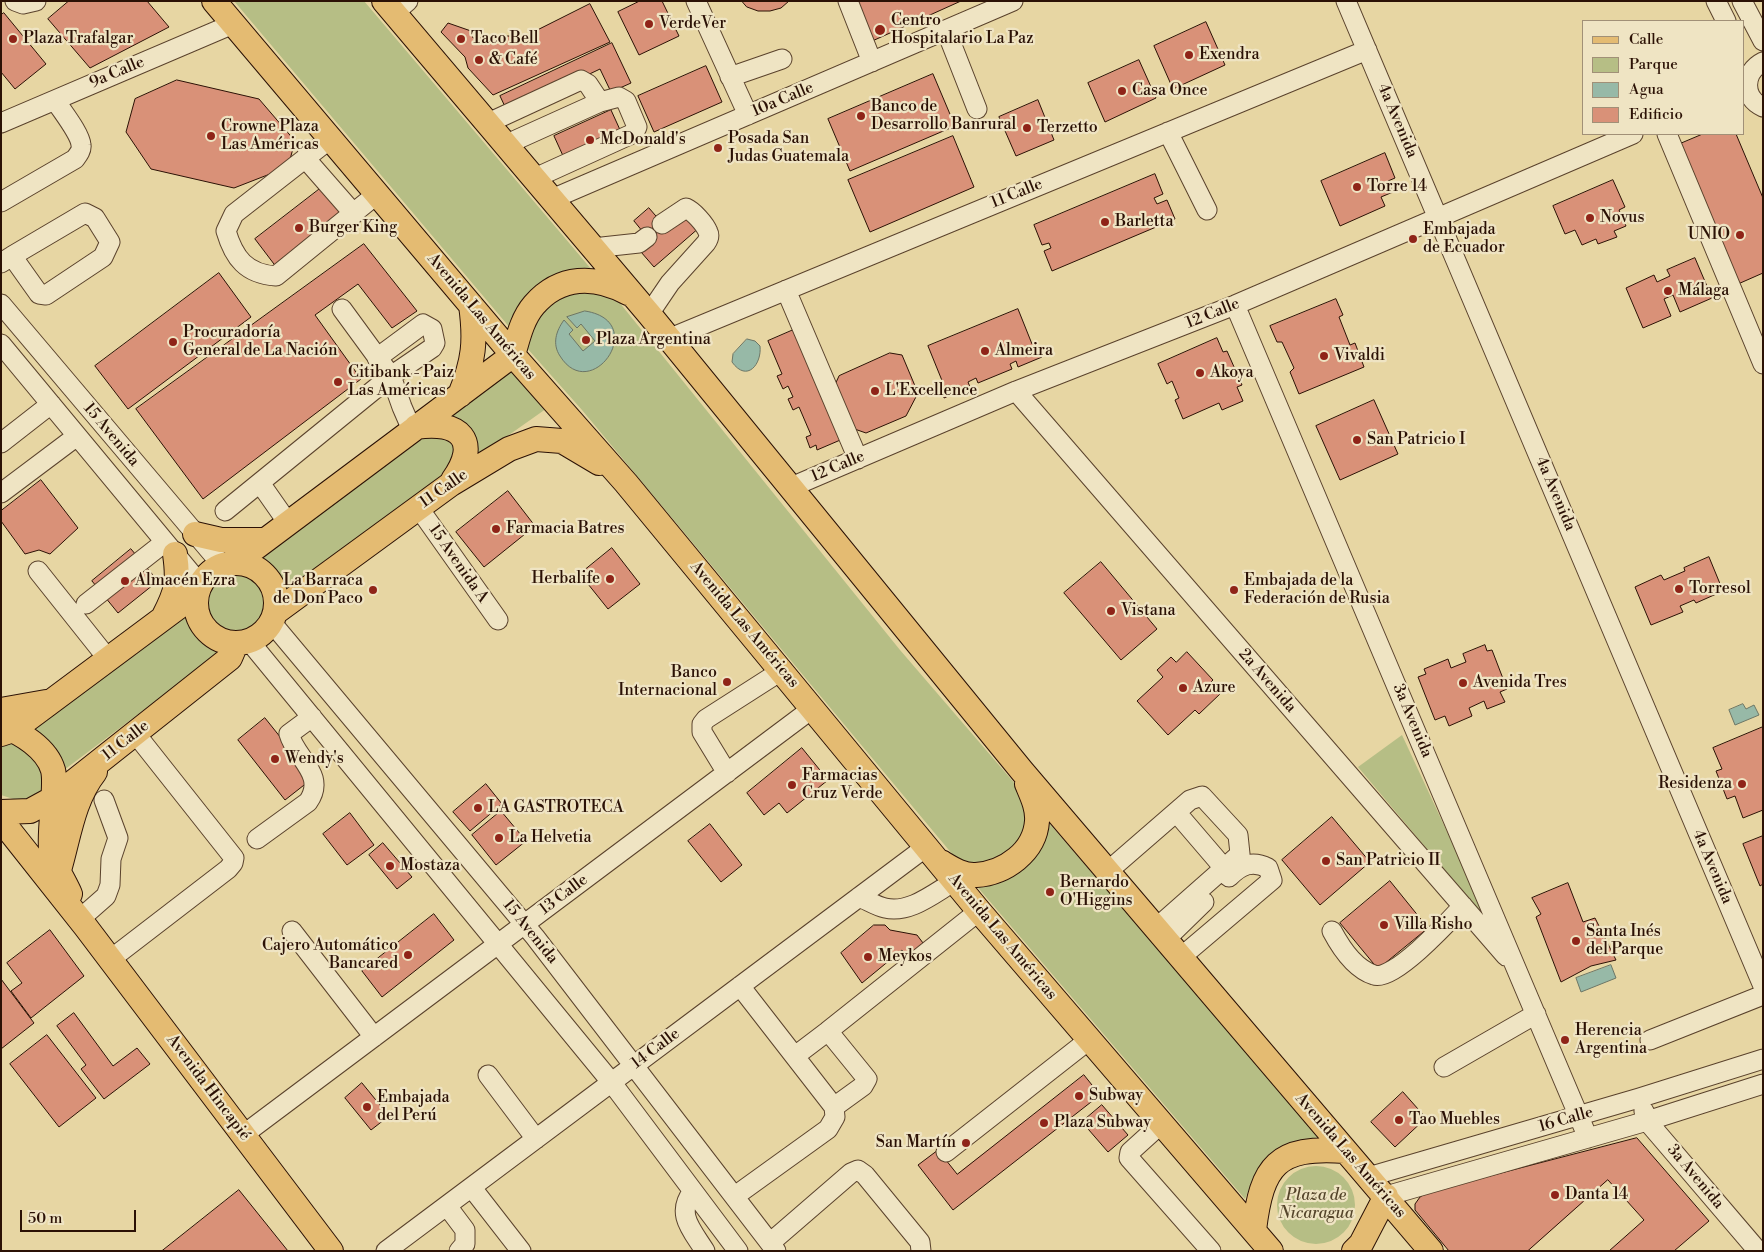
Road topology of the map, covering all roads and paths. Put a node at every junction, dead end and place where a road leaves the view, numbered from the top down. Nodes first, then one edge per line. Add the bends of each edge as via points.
1 (15, 1) edge
2 (36, 1) edge
3 (214, 1) edge
4 (696, 1) edge
5 (848, 1) edge
6 (1013, 1) edge
7 (1346, 1) edge
8 (1716, 1) edge
9 (1742, 1) edge
10 (392, 4) edge
11 (1726, 20) edge
12 (233, 24) junction
13 (946, 30) junction
14 (1763, 41) edge
15 (1367, 50) junction
16 (1744, 55) edge
17 (782, 59) dead end
18 (872, 62) junction
19 (1757, 67) edge
20 (730, 77) junction
21 (1745, 93) edge
22 (55, 100) junction
23 (600, 102) junction
24 (1763, 107) edge
25 (978, 109) dead end
26 (748, 115) junction
27 (1, 123) edge
28 (488, 123) junction
29 (1168, 132) junction
30 (1631, 135) edge
31 (1667, 135) edge
32 (330, 139) junction
33 (506, 144) junction
34 (305, 158) junction
35 (534, 178) junction
36 (377, 194) junction
37 (552, 200) junction
38 (1, 202) edge
39 (1207, 210) dead end
40 (354, 214) junction
41 (1439, 219) junction
42 (662, 224) dead end
43 (647, 236) dead end
44 (593, 248) junction
45 (6, 260) edge
46 (786, 290) junction
47 (633, 296) junction
48 (1, 304) edge
49 (1235, 305) junction
50 (471, 306) junction
51 (342, 309) dead end
52 (649, 314) junction
53 (668, 340) junction
54 (1, 344) edge
55 (513, 355) junction
56 (377, 358) junction
57 (1763, 364) edge
58 (391, 376) junction
59 (1016, 391) junction
60 (460, 395) junction
61 (51, 404) junction
62 (90, 410) junction
63 (414, 429) junction
64 (73, 431) junction
65 (1, 443) edge
66 (858, 458) junction
67 (626, 482) junction
68 (260, 483) junction
69 (451, 484) junction
70 (789, 488) junction
71 (1, 493) edge
72 (418, 507) junction
73 (225, 510) dead end
74 (288, 523) junction
75 (195, 534) junction
76 (265, 540) junction
77 (170, 548) junction
78 (229, 564) junction
79 (38, 571) dead end
80 (198, 589) junction
81 (86, 604) dead end
82 (274, 617) junction
83 (162, 619) junction
84 (498, 620) dead end
85 (243, 643) junction
86 (108, 659) junction
87 (781, 671) junction
88 (813, 708) junction
89 (312, 717) junction
90 (4, 725) edge
91 (135, 733) junction
92 (109, 754) junction
93 (1022, 771) junction
94 (727, 773) junction
95 (52, 799) junction
96 (104, 800) dead end
97 (1, 812) edge
98 (1176, 812) junction
99 (1, 820) edge
100 (257, 839) dead end
101 (930, 852) junction
102 (1224, 868) junction
103 (59, 870) junction
104 (1107, 872) junction
105 (955, 881) junction
106 (859, 897) junction
107 (1463, 906) junction
108 (979, 911) junction
109 (83, 922) junction
110 (524, 924) junction
111 (292, 932) dead end
112 (1332, 932) dead end
113 (1160, 934) junction
114 (497, 944) junction
115 (1180, 958) junction
116 (110, 959) junction
117 (1518, 970) junction
118 (740, 986) junction
119 (1763, 986) edge
120 (1763, 995) edge
121 (1536, 1014) junction
122 (828, 1032) junction
123 (374, 1037) junction
124 (1090, 1039) junction
125 (1650, 1040) dead end
126 (794, 1056) junction
127 (1763, 1059) edge
128 (634, 1065) junction
129 (1444, 1067) dead end
130 (488, 1075) dead end
131 (612, 1083) junction
132 (1763, 1084) edge
133 (1639, 1098) junction
134 (834, 1108) junction
135 (1579, 1116) junction
136 (1647, 1121) junction
137 (1162, 1123) junction
138 (243, 1135) junction
139 (1588, 1138) junction
140 (536, 1139) junction
141 (1345, 1151) junction
142 (946, 1152) dead end
143 (1368, 1177) junction
144 (472, 1188) junction
145 (693, 1191) junction
146 (735, 1196) junction
147 (1386, 1196) junction
148 (447, 1206) junction
149 (1254, 1230) junction
150 (773, 1247) edge
151 (331, 1251) edge
152 (386, 1251) edge
153 (459, 1251) edge
154 (521, 1251) edge
155 (705, 1251) edge
156 (738, 1251) edge
157 (921, 1251) edge
158 (1211, 1251) edge
159 (1271, 1251) edge
160 (1354, 1251) edge
161 (1431, 1251) edge
162 (1758, 1251) edge

1 - 2 street via 23,4
3 - 12 main road, Avenida Las Américas
4 - 20 street
5 - 18 street
6 - 13 street, 10a Calle
7 - 15 street, 4a Avenida
8 - 11 street
9 - 14 street
10 - 28 main road, Avenida Las Américas
12 - 22 street, 9a Calle
12 - 32 main road, Avenida Las Américas
13 - 18 street, 10a Calle
13 - 25 street
15 - 29 street, 11 Calle
15 - 41 street, 4a Avenida
16 - 19 street
17 - 20 street
18 - 26 street, 10a Calle
19 - 21 street via 1747,81
20 - 26 street
21 - 24 street
22 - 27 street, 9a Calle
22 - 38 street via 81,144 80,152 75,159
23 - 28 street via 588,84 581,80
23 - 33 street
23 - 35 street via 618,97 626,101 637,127 634,133
26 - 37 street, 10a Calle
28 - 33 main road, Avenida Las Américas
29 - 39 street
29 - 46 street, 11 Calle
30 - 41 street, 12 Calle
31 - 57 street
32 - 34 street
32 - 36 main road, Avenida Las Américas
33 - 35 main road, Avenida Las Américas
34 - 40 street
34 - 40 street via 234,214 226,231 231,250 244,265 261,275 276,276
35 - 37 main road, Avenida Las Américas
36 - 40 street
36 - 50 main road, Avenida Las Américas
37 - 44 main road, Avenida Las Américas
41 - 49 street, 12 Calle
41 - 119 street, 4a Avenida
42 - 52 street via 686,208 709,232 709,237
43 - 44 street via 639,243
44 - 47 main road, Avenida Las Américas
45 - 45 street via 85,213 95,218 110,242 103,257 46,295 39,294
46 - 53 street, 11 Calle
46 - 66 street
47 - 52 main road, Avenida Las Américas
47 - 55 main road via 612,284 596,280 574,281 552,290 529,313
48 - 62 street, 15 Avenida
49 - 59 street, 12 Calle
49 - 117 street, 3a Avenida
50 - 55 main road, Avenida Las Américas
50 - 60 main road via 474,351
51 - 56 street
52 - 53 main road, Avenida Las Américas
53 - 70 main road, Avenida Las Américas
54 - 61 street, 15 Avenida
55 - 60 main road
55 - 67 main road, Avenida Las Américas
56 - 58 street
56 - 58 street via 422,324 432,329 434,345
58 - 63 street
58 - 68 street
59 - 66 street, 12 Calle
59 - 107 street, 2a Avenida
60 - 63 main road
61 - 64 street, 15 Avenida
61 - 65 street
62 - 64 street
62 - 75 street, 15 Avenida
63 - 69 main road via 444,425 458,432 465,442 467,455
63 - 74 main road
64 - 71 street
64 - 77 street, 15 Avenida
66 - 70 street, 12 Calle
67 - 69 main road, 11 Calle via 562,441 536,439 509,449
67 - 87 main road, Avenida Las Américas
68 - 73 street
68 - 74 street
69 - 72 main road, 11 Calle
70 - 93 main road, Avenida Las Américas
72 - 82 main road, 11 Calle
72 - 84 street, 15 Avenida A
74 - 76 main road
75 - 76 main road via 221,540
75 - 78 street, 15 Avenida
76 - 78 main road
77 - 80 street, 15 Avenida
77 - 81 street
77 - 83 main road via 178,579 173,600
78 - 80 main road via 209,573
78 - 82 main road via 247,564 268,577 277,600
79 - 86 street
80 - 83 main road
80 - 85 main road via 196,607 204,628 221,641
82 - 85 main road via 262,634
82 - 110 street, 15 Avenida
83 - 86 main road
85 - 89 street, 15 Avenida
85 - 91 main road, 11 Calle via 230,658
86 - 90 main road via 53,700
87 - 88 main road, Avenida Las Américas
87 - 94 street via 702,724 702,732
88 - 94 street, 13 Calle
88 - 101 main road, Avenida Las Américas
89 - 100 street via 289,734 314,778 312,796
89 - 114 street, 15 Avenida
90 - 95 main road, Avenida Hincapié via 28,739 46,759 53,770
91 - 92 main road, 11 Calle
91 - 116 street via 234,858 228,869
92 - 95 main road, 11 Calle
92 - 103 main road via 86,783 73,813
93 - 101 main road via 1036,806 1037,822 1026,850 1016,862 975,875 955,871
93 - 104 main road, Avenida Las Américas
94 - 110 street, 13 Calle
95 - 97 main road, 11 Calle via 30,811
95 - 103 main road, Avenida Hincapié via 51,850
96 - 109 street via 118,838 111,859 110,885 106,896
98 - 102 street
98 - 102 street via 1194,797 1202,796 1238,834 1240,854
98 - 104 street
99 - 109 main road, Avenida Hincapié
101 - 105 main road, Avenida Las Américas
101 - 106 street, 14 Calle
102 - 113 street
103 - 109 main road, Avenida Hincapié
104 - 113 main road, Avenida Las Américas
105 - 106 street via 916,904 902,908 885,908
105 - 108 main road, Avenida Las Américas
106 - 118 street, 14 Calle
107 - 112 street via 1387,975 1375,976 1358,966
107 - 117 street, 2a Avenida
108 - 122 street
108 - 124 main road, Avenida Las Américas
109 - 116 main road, Avenida Hincapié
110 - 114 street, 13 Calle
110 - 128 street, 15 Avenida
111 - 123 street
113 - 115 main road, Avenida Las Américas
113 - 115 street via 1246,864 1260,864 1268,868 1272,880
114 - 123 street, 13 Calle
114 - 131 street, 15 Avenida
115 - 141 main road, Avenida Las Américas
116 - 138 main road, Avenida Hincapié
117 - 121 street, 3a Avenida
118 - 126 street
118 - 128 street, 14 Calle
120 - 125 street
121 - 129 street
121 - 135 street, 3a Avenida
122 - 126 street
122 - 134 street via 867,1079 863,1086
123 - 138 street, 13 Calle
124 - 137 main road, Avenida Las Américas
124 - 142 street
126 - 134 street
127 - 133 street, 16 Calle
128 - 131 street, 14 Calle
128 - 146 street, 15 Avenida
130 - 140 street
131 - 140 street, 14 Calle
131 - 145 street, 15 Avenida
132 - 136 street, 16 Calle
133 - 135 street, 16 Calle
133 - 136 street, 3a Avenida
134 - 146 street via 835,1117 828,1129
135 - 139 street, 3a Avenida
135 - 143 street, 16 Calle
136 - 139 street, 16 Calle
136 - 162 street, 3a Avenida
137 - 149 main road, Avenida Las Américas
137 - 158 street via 1130,1152 1129,1158
138 - 151 main road, Avenida Hincapié
139 - 147 street, 16 Calle
140 - 144 street, 14 Calle
141 - 143 main road, Avenida Las Américas
141 - 149 main road via 1301,1151 1287,1156 1275,1166 1263,1181
143 - 147 main road, Avenida Las Américas
144 - 148 street, 14 Calle
144 - 154 street
145 - 155 street via 684,1205 686,1221
145 - 156 street, 15 Avenida
146 - 150 street, 15 Avenida
147 - 160 main road via 1361,1244
147 - 161 main road, Avenida Las Américas
148 - 152 street, 14 Calle
148 - 153 street via 465,1230 465,1244
149 - 159 main road, Avenida Las Américas
150 - 157 street via 858,1170 920,1242

